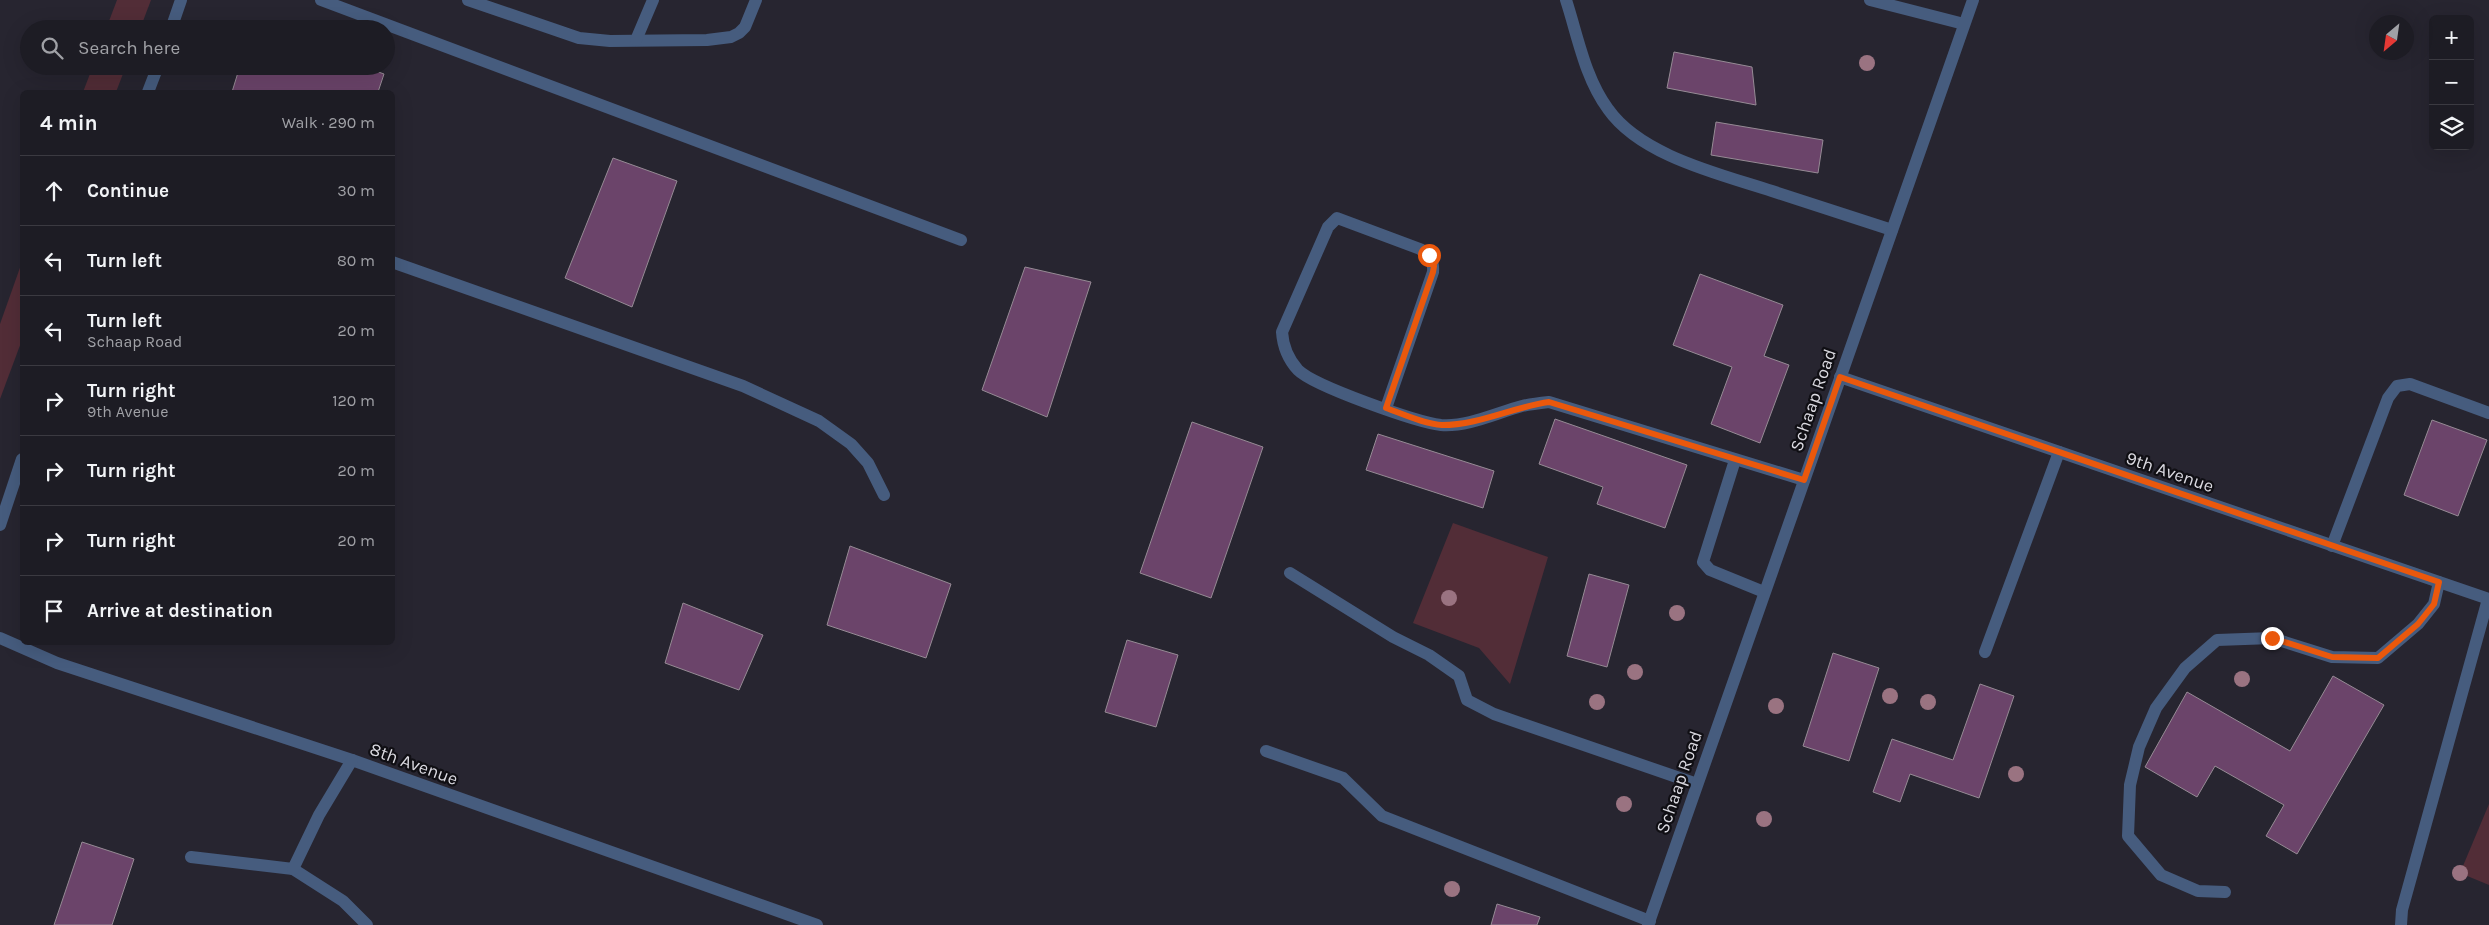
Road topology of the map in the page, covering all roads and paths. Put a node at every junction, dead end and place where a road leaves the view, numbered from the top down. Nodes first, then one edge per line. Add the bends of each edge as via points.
1 (181, 0) edge
2 (321, 0) edge
3 (468, 0) edge
4 (653, 0) edge
5 (756, 0) edge
6 (1566, 0) edge
7 (1870, 0) edge
8 (1973, 0) edge
9 (174, 20) edge
10 (374, 20) edge
11 (1964, 24) junction
12 (395, 28) edge
13 (636, 40) junction
14 (155, 75) edge
15 (149, 90) edge
16 (1892, 230) junction
17 (961, 240) dead end
18 (395, 263) edge
19 (1840, 377) junction
20 (1386, 408) junction
21 (2489, 413) edge
22 (2059, 452) junction
23 (1736, 460) junction
24 (20, 465) edge
25 (1804, 480) junction
26 (884, 495) dead end
27 (0, 525) edge
28 (2332, 546) junction
29 (1290, 573) dead end
30 (2439, 582) junction
31 (1764, 592) junction
32 (2489, 599) edge
33 (0, 638) edge
34 (1985, 652) dead end
35 (1266, 751) dead end
36 (352, 760) junction
37 (1697, 784) junction
38 (191, 857) dead end
39 (293, 869) junction
40 (2225, 892) dead end
41 (1649, 923) edge
42 (367, 925) edge
43 (817, 925) edge
44 (2401, 925) edge

1 - 9 street
2 - 10 street
3 - 13 street via 579,38
4 - 13 street
5 - 13 street via 745,26 730,36 707,40
6 - 16 street via 1592,82 1608,110 1624,128 1649,145 1705,169
7 - 11 street
8 - 11 street, Schaap Road
11 - 16 street, Schaap Road
12 - 17 street
14 - 15 street
16 - 19 street, Schaap Road
18 - 26 street via 743,386 811,417 851,444 868,463
19 - 22 street, 9th Avenue
19 - 25 street, Schaap Road
20 - 20 street via 1433,272 1433,263 1429,255 1420,249 1337,218 1328,227 1282,332 1283,345 1298,370 1308,378
20 - 23 street via 1440,425 1464,423 1524,405 1549,402
21 - 28 street via 2410,384 2397,386 2388,398
22 - 28 street, 9th Avenue
22 - 34 street
23 - 25 street
23 - 31 street via 1703,562 1710,570
24 - 27 street
25 - 31 street, Schaap Road
28 - 30 street, 9th Avenue
29 - 37 street via 1459,676 1467,700 1494,714
30 - 32 street, 9th Avenue
30 - 40 street via 2434,604 2418,624 2378,658 2332,657 2272,638 2217,640 2185,668 2156,708 2139,747 2130,784 2128,836 2160,875 2198,891
31 - 37 street, Schaap Road
32 - 44 street via 2402,910
33 - 36 street, 8th Avenue via 57,663
35 - 41 street via 1344,778 1382,816
36 - 39 street via 319,815
36 - 43 street, 8th Avenue
37 - 41 street, Schaap Road
38 - 39 street
39 - 42 street via 343,901

